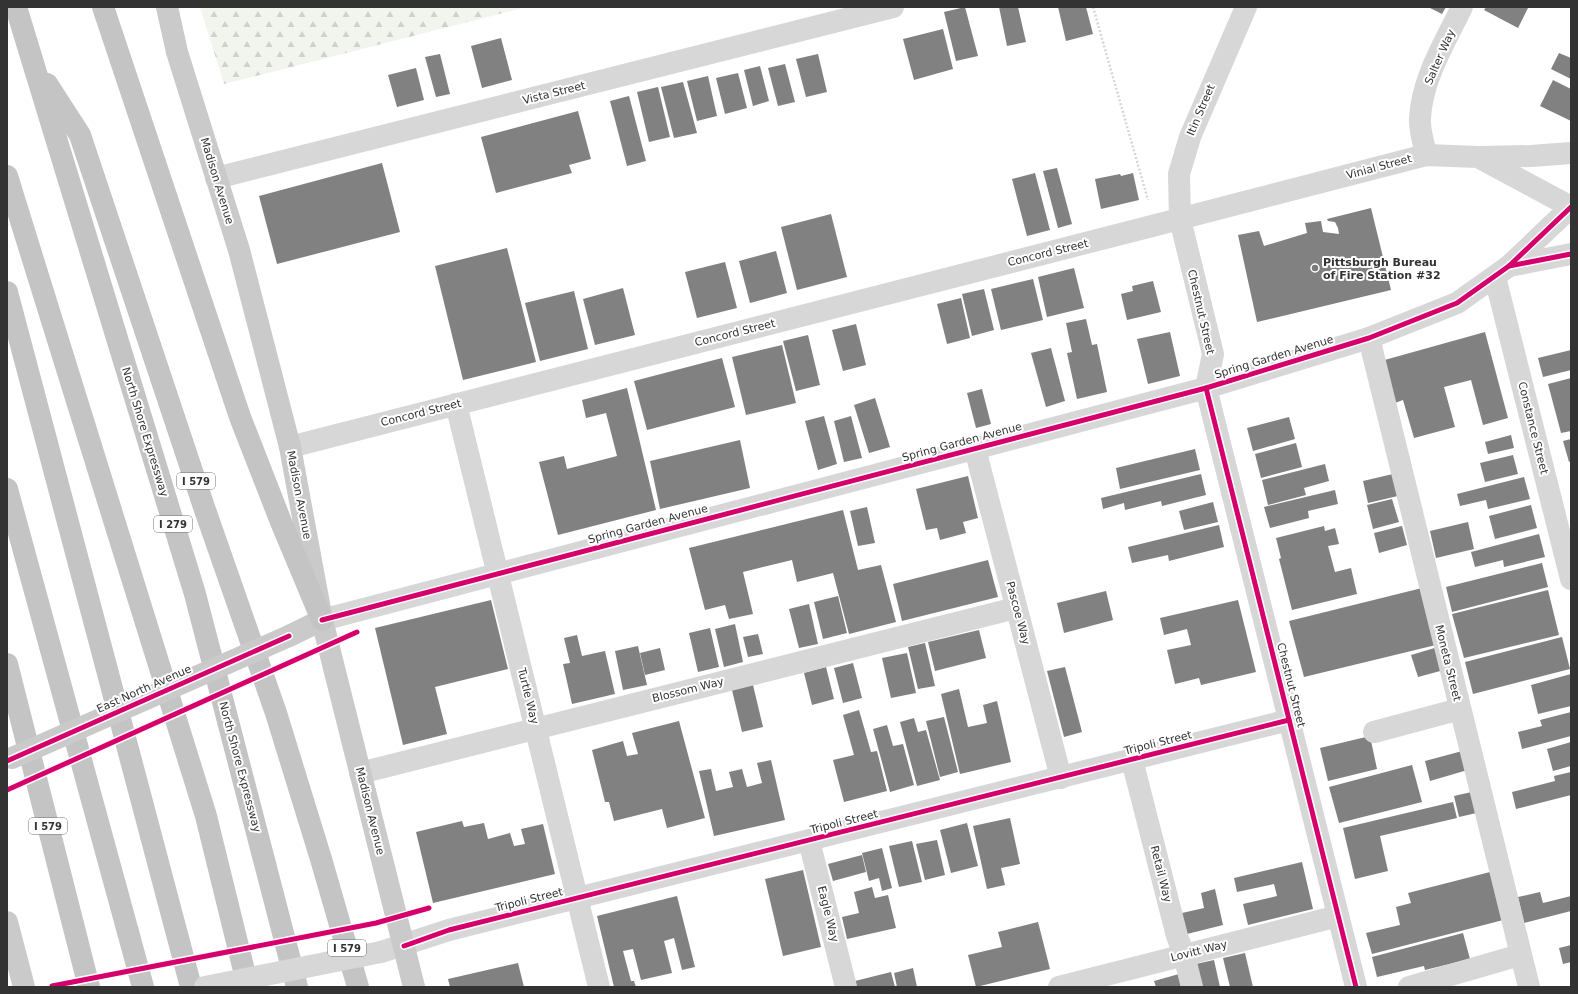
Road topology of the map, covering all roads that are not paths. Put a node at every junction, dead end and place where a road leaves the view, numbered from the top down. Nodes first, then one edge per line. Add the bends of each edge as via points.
1 (16, 7) edge
2 (103, 7) edge
3 (153, 7) edge
4 (167, 7) edge
5 (893, 7) edge
6 (1246, 7) edge
7 (1462, 7) edge
8 (177, 52) junction
9 (34, 64) junction
10 (1571, 153) edge
11 (1426, 155) junction
12 (1478, 157) junction
13 (7, 176) edge
14 (216, 178) junction
15 (1571, 207) edge
16 (1180, 219) junction
17 (1571, 254) edge
18 (1502, 272) junction
19 (7, 292) edge
20 (1369, 338) junction
21 (1206, 388) junction
22 (456, 404) junction
23 (290, 447) junction
24 (975, 448) junction
25 (7, 489) edge
26 (498, 574) junction
27 (1571, 578) edge
28 (1016, 608) junction
29 (322, 620) junction
30 (7, 664) edge
31 (1460, 708) junction
32 (1289, 720) junction
33 (536, 728) junction
34 (1374, 732) dead end
35 (9, 759) edge
36 (1132, 760) junction
37 (360, 773) junction
38 (1061, 778) junction
39 (809, 841) junction
40 (577, 898) junction
41 (1338, 916) junction
42 (7, 922) edge
43 (404, 946) junction
44 (1184, 955) junction
45 (1520, 955) junction
46 (24, 987) edge
47 (89, 987) edge
48 (143, 987) edge
49 (191, 987) edge
50 (205, 987) edge
51 (248, 987) edge
52 (297, 987) edge
53 (358, 987) edge
54 (414, 987) edge
55 (599, 987) edge
56 (846, 987) edge
57 (1059, 987) edge
58 (1192, 987) edge
59 (1356, 987) edge
60 (1409, 987) edge
61 (1529, 987) edge

1 - 9 highway, I 279
2 - 29 highway via 240,417
3 - 8 main road
4 - 8 main road, Madison Avenue
5 - 14 street, Vista Street
6 - 16 street, Itin Street via 1190,136 1179,174
7 - 11 street, Salter Way via 1429,76 1422,99 1420,120
8 - 14 main road, Madison Avenue
9 - 52 highway, North Shore Expressway / I 279 via 195,594
9 - 53 highway, I 579 via 80,135 205,510 276,713
10 - 12 street
11 - 12 street, Vinial Street
11 - 16 street, Vinial Street
12 - 15 street, Vinial Street
13 - 51 highway via 206,816
14 - 23 main road, Madison Avenue via 238,250
15 - 18 street, Spring Garden Avenue
16 - 21 street, Chestnut Street via 1213,354
16 - 22 street, Concord Street
17 - 18 street
18 - 20 street, Spring Garden Avenue via 1457,302
18 - 27 street, Constance Street
19 - 49 highway
20 - 21 street, Spring Garden Avenue
20 - 31 street, Moneta Street
21 - 24 street, Spring Garden Avenue
21 - 32 street, Chestnut Street
22 - 23 street, Concord Street
22 - 26 street, Turtle Way
23 - 29 main road, Madison Avenue
24 - 26 street, Spring Garden Avenue
24 - 28 street, Pascoe Way
25 - 48 highway
26 - 29 street, Spring Garden Avenue
26 - 33 street, Turtle Way
28 - 33 street, Blossom Way
28 - 38 street, Pascoe Way
29 - 35 main road, East North Avenue, bridge
29 - 37 main road, Madison Avenue
30 - 47 highway, I 579
31 - 34 street
31 - 45 street, Moneta Street
32 - 36 street, Tripoli Street
32 - 41 street, Chestnut Street
33 - 37 street, Blossom Way
33 - 40 street, Turtle Way
36 - 38 street, Tripoli Street
36 - 44 street, Retail Way
37 - 43 main road, Madison Avenue
38 - 39 street, Tripoli Street
39 - 40 street, Tripoli Street
39 - 56 street, Eagle Way
40 - 43 street, Tripoli Street via 450,930
40 - 55 street, Turtle Way
41 - 44 street, Lovitt Way
41 - 59 street, Chestnut Street
42 - 46 main road
43 - 50 street, Tripoli Street, bridge
43 - 54 main road, Madison Avenue
44 - 57 street, Lovitt Way
44 - 58 street, Retail Way
45 - 60 street
45 - 61 street, Moneta Street

